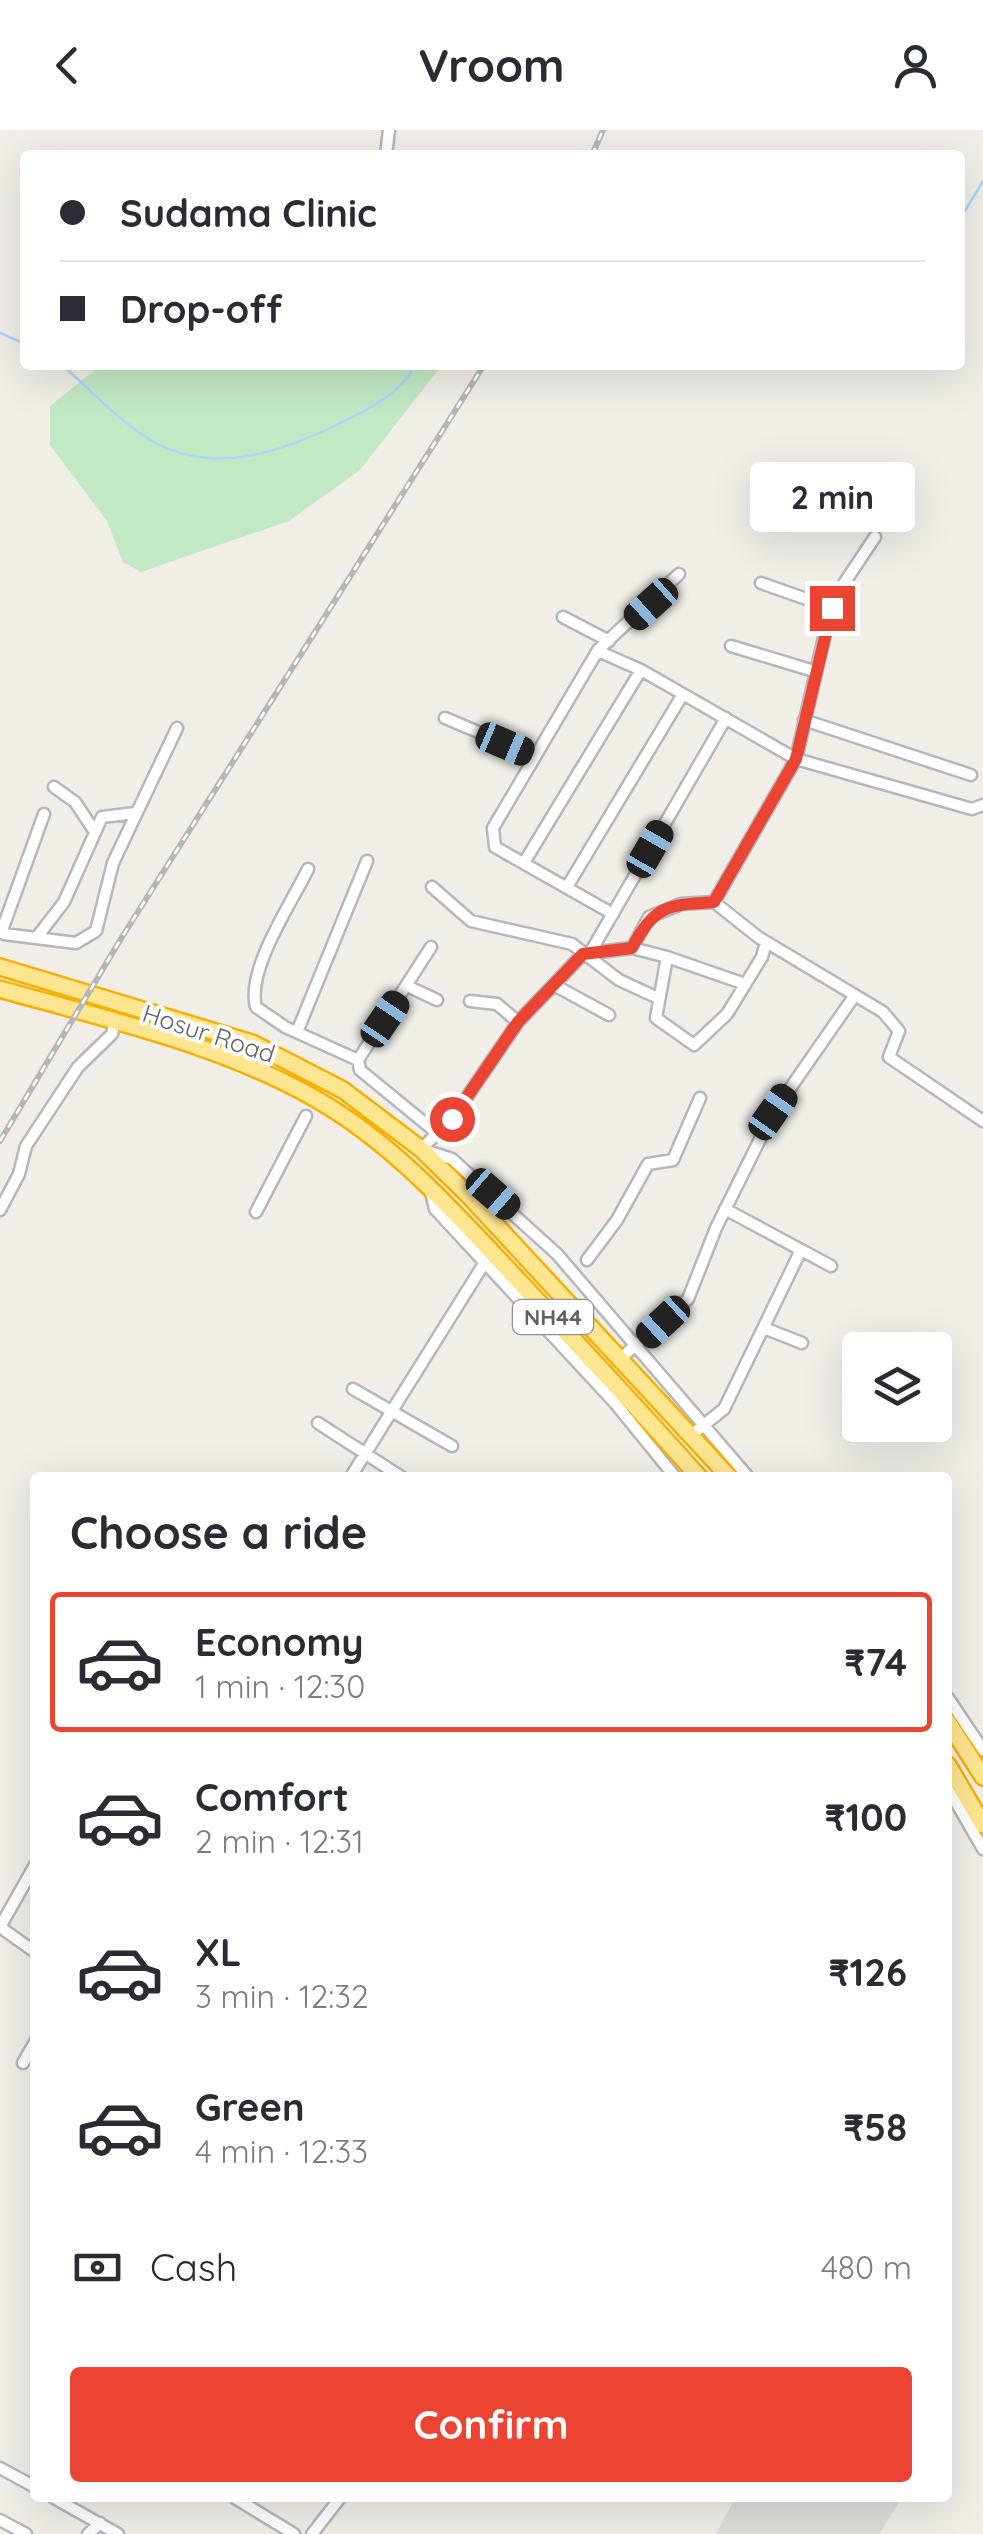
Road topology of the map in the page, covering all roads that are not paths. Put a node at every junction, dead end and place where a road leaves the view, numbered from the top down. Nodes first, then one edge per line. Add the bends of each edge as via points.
1 (875, 537) dead end
2 (679, 574) dead end
3 (761, 583) dead end
4 (832, 608) junction
5 (563, 617) dead end
6 (609, 641) junction
7 (731, 646) dead end
8 (598, 651) junction
9 (641, 670) junction
10 (814, 670) junction
11 (683, 694) junction
12 (445, 718) dead end
13 (726, 718) junction
14 (804, 720) junction
15 (177, 728) dead end
16 (535, 756) junction
17 (796, 759) junction
18 (971, 775) dead end
19 (54, 787) dead end
20 (983, 805) edge
21 (136, 813) junction
22 (44, 814) dead end
23 (93, 829) junction
24 (367, 861) dead end
25 (525, 861) junction
26 (308, 869) dead end
27 (567, 887) junction
28 (432, 888) dead end
29 (714, 902) junction
30 (613, 914) junction
31 (2, 933) edge
32 (36, 937) junction
33 (766, 942) junction
34 (431, 946) dead end
35 (632, 948) junction
36 (587, 954) junction
37 (667, 957) junction
38 (1, 968) edge
39 (745, 984) junction
40 (554, 985) junction
41 (407, 986) junction
42 (0, 988) edge
43 (855, 995) junction
44 (658, 998) junction
45 (437, 1000) dead end
46 (470, 1001) dead end
47 (609, 1015) dead end
48 (116, 1022) junction
49 (518, 1022) junction
50 (297, 1032) junction
51 (358, 1060) junction
52 (700, 1098) dead end
53 (306, 1116) dead end
54 (983, 1121) edge
55 (437, 1134) junction
56 (421, 1149) junction
57 (430, 1190) junction
58 (725, 1209) junction
59 (0, 1210) edge
60 (256, 1212) dead end
61 (800, 1250) junction
62 (587, 1260) dead end
63 (486, 1262) junction
64 (831, 1266) dead end
65 (764, 1328) junction
66 (802, 1343) dead end
67 (639, 1345) junction
68 (621, 1358) junction
69 (352, 1389) dead end
70 (389, 1412) junction
71 (703, 1423) junction
72 (318, 1424) dead end
73 (690, 1435) junction
74 (452, 1446) dead end
75 (366, 1450) junction
76 (353, 1472) edge
77 (395, 1472) edge
78 (671, 1472) edge
79 (694, 1472) edge
80 (724, 1472) edge
81 (744, 1472) edge
82 (952, 1704) edge
83 (952, 1728) edge
84 (983, 1750) edge
85 (952, 1772) edge
86 (983, 1777) edge
87 (952, 1795) edge
88 (983, 1824) edge
89 (983, 1849) edge
90 (30, 1874) edge
91 (0, 1926) edge
92 (30, 1947) edge
93 (30, 2051) edge
94 (23, 2063) dead end
95 (0, 2468) edge
96 (30, 2484) edge
97 (61, 2502) edge
98 (242, 2502) edge
99 (337, 2502) edge
100 (100, 2523) junction
101 (1, 2524) edge
102 (26, 2534) edge
103 (88, 2534) edge
104 (118, 2534) edge
105 (294, 2534) edge
106 (312, 2534) edge

1 - 4 street
2 - 6 street
3 - 4 street
4 - 10 street
5 - 6 street
6 - 8 street
7 - 10 street
8 - 9 street
8 - 16 street
9 - 11 street
9 - 25 street
10 - 14 street
11 - 13 street
11 - 27 street
12 - 16 street
13 - 17 street
13 - 30 street
14 - 17 street
14 - 18 street
15 - 21 street
16 - 25 street via 491,841
17 - 20 street via 972,810
17 - 29 street
19 - 23 street via 76,802
21 - 23 street via 109,814
21 - 32 street via 113,862 96,931 76,942
22 - 31 street
23 - 32 street via 64,902
24 - 50 street
25 - 27 street
26 - 50 street via 258,969 254,997 256,1007
27 - 30 street
28 - 36 street via 471,920 550,936
29 - 33 street
29 - 35 street via 681,904 648,917
30 - 36 street
31 - 32 street
33 - 39 street
33 - 43 street
34 - 41 street
35 - 36 street
35 - 37 street
36 - 40 street
36 - 44 street via 618,980
37 - 39 street
37 - 44 street
38 - 56 highway, Hosur Road / NH44 via 270,1051 344,1090
39 - 44 street via 724,1018 694,1045 660,1024
40 - 47 street
40 - 49 street
41 - 45 street
41 - 51 street
42 - 48 highway, Hosur Road / NH44
43 - 54 street via 884,1012 899,1031 889,1057
43 - 58 street via 773,1112
46 - 49 street via 497,1004
48 - 57 highway, Hosur Road / NH44 via 255,1069 318,1100
48 - 59 street via 26,1146
49 - 55 street
50 - 51 street
51 - 55 street via 360,1070
52 - 62 street via 679,1152 666,1163 648,1164
53 - 60 street
55 - 56 street
56 - 67 street via 452,1158 513,1212
56 - 68 highway, Hosur Road / NH44
57 - 63 street via 436,1209
57 - 79 highway, Hosur Road / NH44
58 - 61 street
58 - 67 street via 688,1299
61 - 64 street
61 - 65 street
63 - 70 street
63 - 78 street
65 - 66 street
65 - 71 street via 724,1409
67 - 68 street
67 - 71 street
68 - 73 highway, Hosur Road / NH44
69 - 70 street
70 - 74 street
70 - 75 street
71 - 73 street
71 - 81 street
72 - 75 street
73 - 80 highway, Hosur Road / NH44
75 - 76 street
75 - 77 street
82 - 84 street
83 - 86 highway
85 - 88 highway
87 - 89 street
90 - 91 street
91 - 92 street
93 - 94 street
95 - 96 street
97 - 100 street
98 - 105 street
99 - 106 street
100 - 103 street
100 - 104 street
101 - 102 street

